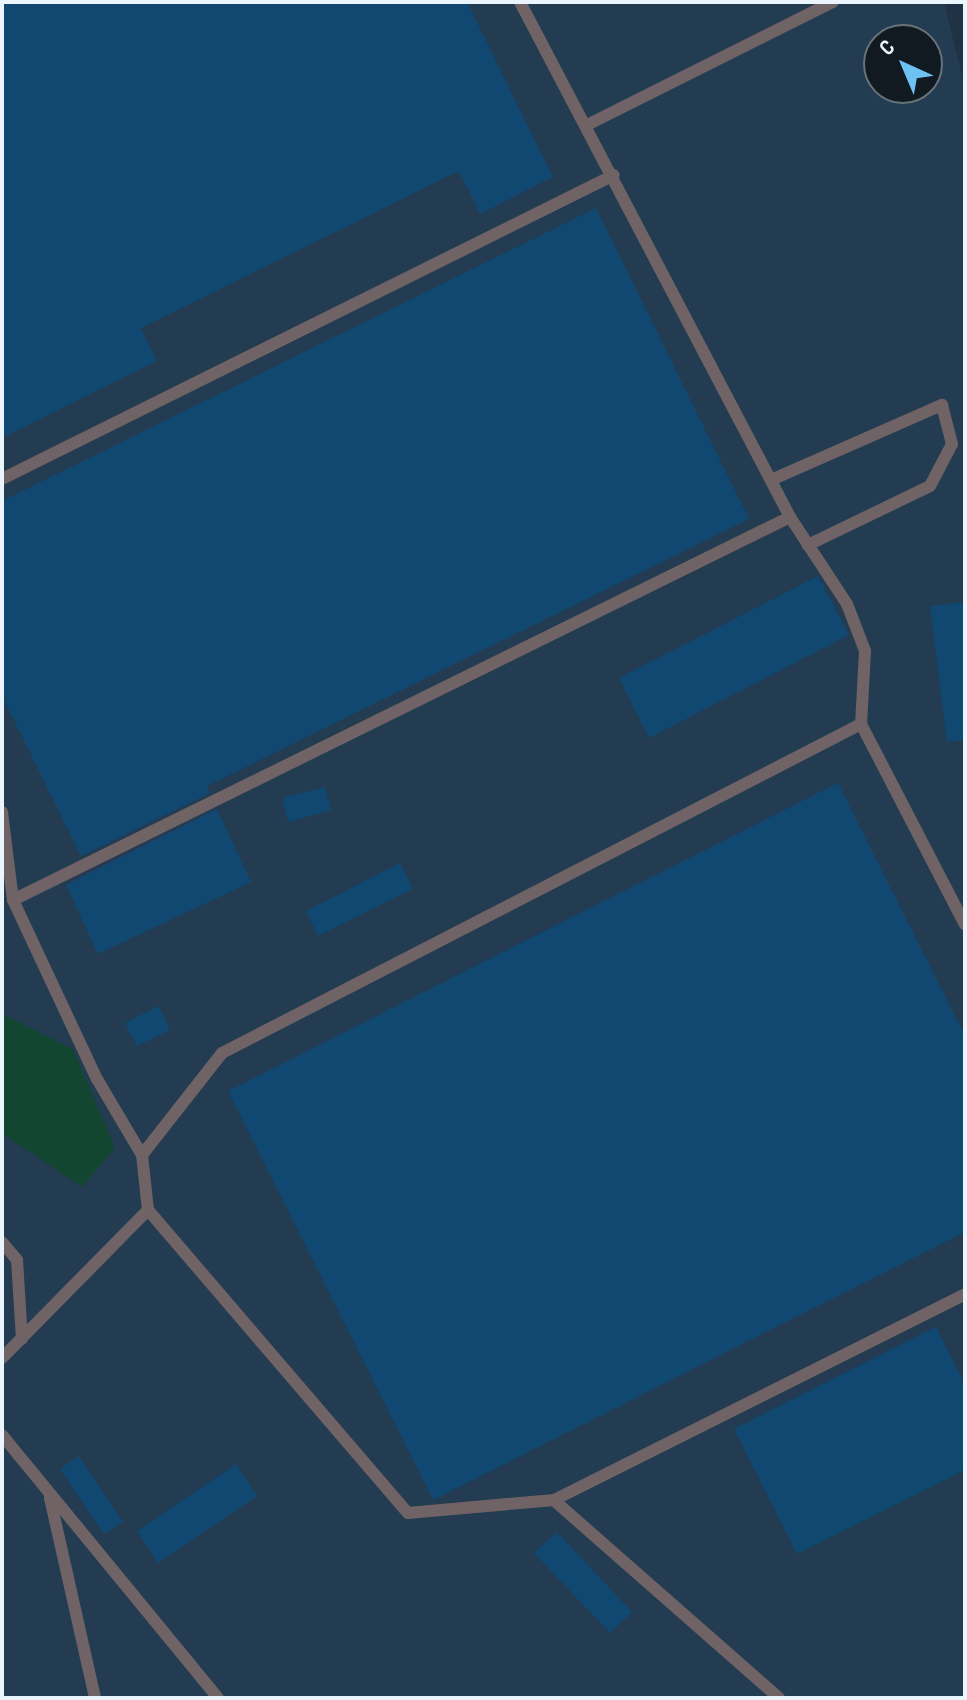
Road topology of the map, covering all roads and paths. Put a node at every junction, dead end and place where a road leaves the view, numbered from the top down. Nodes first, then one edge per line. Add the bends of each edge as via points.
1 (520, 2) edge
2 (833, 2) edge
3 (587, 125) junction
4 (614, 175) junction
5 (2, 479) edge
6 (771, 480) junction
7 (790, 517) junction
8 (808, 545) junction
9 (861, 724) junction
10 (2, 812) edge
11 (13, 900) junction
12 (965, 925) edge
13 (142, 1155) junction
14 (148, 1210) junction
15 (2, 1242) edge
16 (965, 1294) edge
17 (22, 1339) junction
18 (2, 1358) edge
19 (2, 1435) edge
20 (50, 1496) junction
21 (554, 1500) junction
22 (95, 1698) edge
23 (218, 1698) edge
24 (779, 1698) edge

1 - 3 lane
2 - 3 lane
3 - 4 lane
4 - 5 lane
4 - 6 lane
6 - 7 lane
6 - 8 lane via 942,405 952,444 930,486
7 - 8 lane
7 - 11 lane
8 - 9 lane via 847,604 865,651
9 - 12 lane
9 - 13 lane via 222,1053
10 - 11 lane
11 - 13 lane via 97,1079
13 - 14 lane
14 - 17 lane
14 - 21 lane via 408,1513
15 - 17 lane via 17,1260
16 - 21 lane
17 - 18 lane
19 - 20 lane
20 - 22 lane
20 - 23 lane
21 - 24 lane

